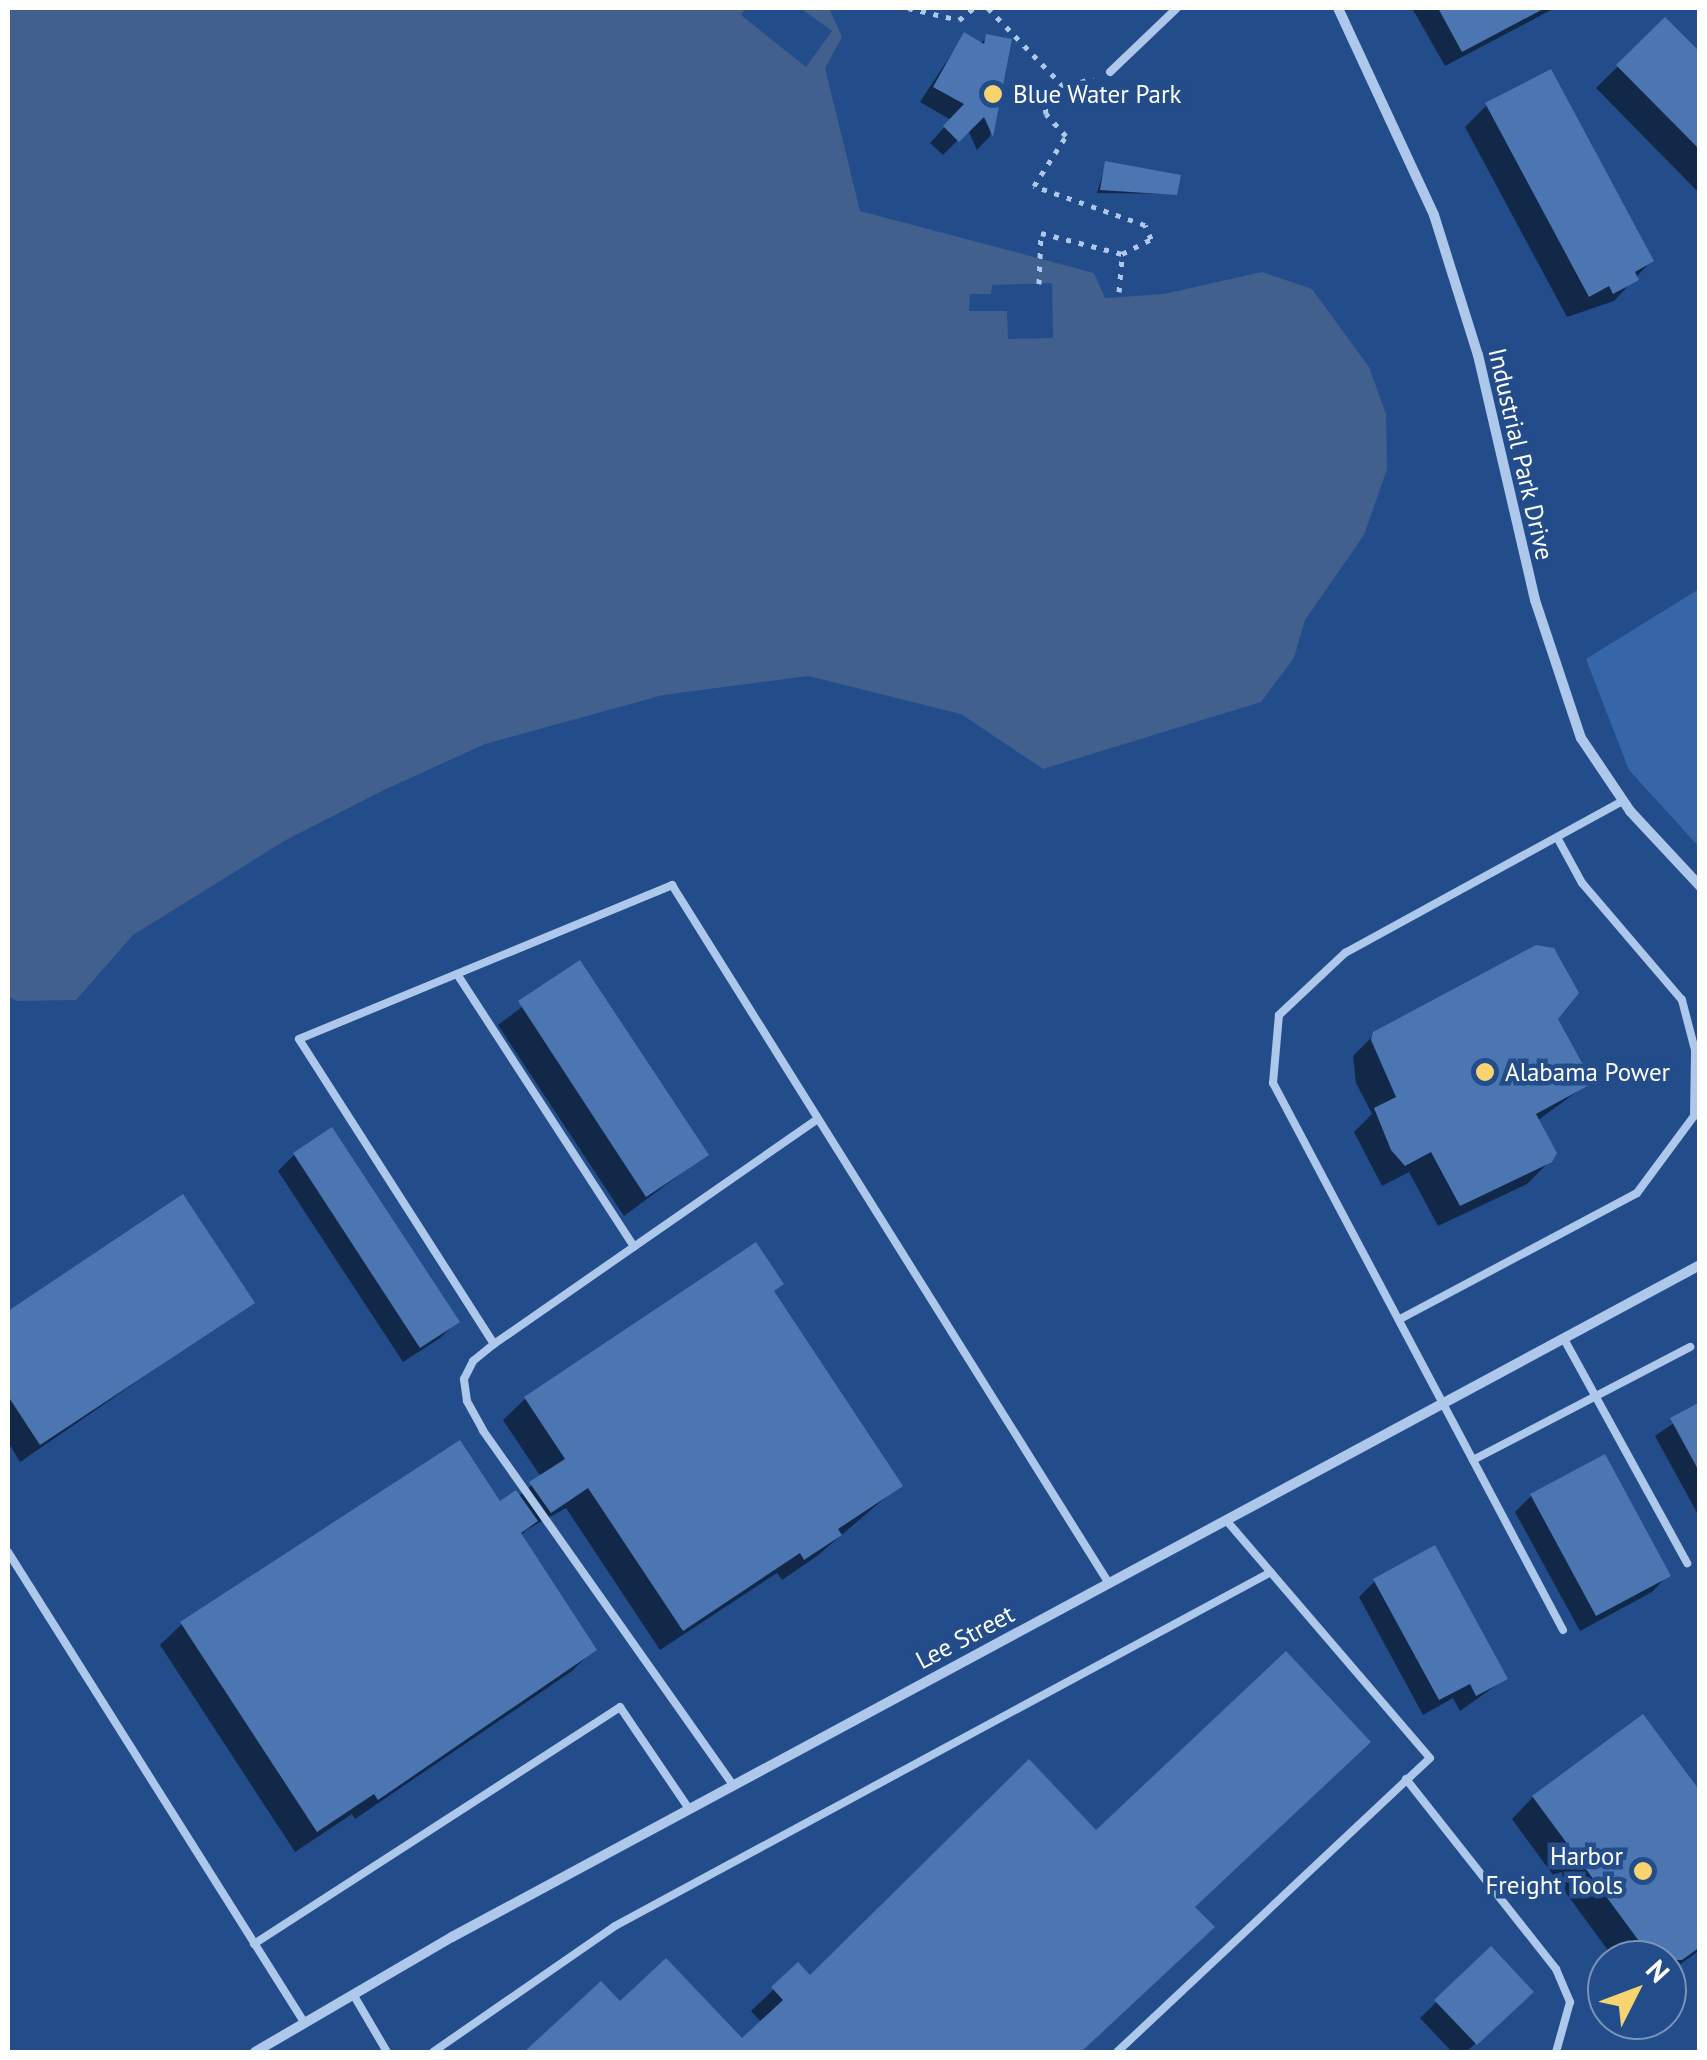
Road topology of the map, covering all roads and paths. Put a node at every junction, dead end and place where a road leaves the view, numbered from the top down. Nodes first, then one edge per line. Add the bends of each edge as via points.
1 (908, 8) edge
2 (974, 8) edge
3 (988, 8) edge
4 (1176, 8) edge
5 (1338, 8) edge
6 (1110, 72) joint
7 (1066, 88) junction
8 (1122, 254) junction
9 (1038, 284) dead end
10 (1118, 292) dead end
11 (1623, 801) junction
12 (1558, 839) junction
13 (1700, 886) edge
14 (457, 974) junction
15 (818, 1119) junction
16 (634, 1247) junction
17 (1700, 1264) edge
18 (1402, 1318) junction
19 (1564, 1339) junction
20 (494, 1344) junction
21 (1690, 1347) dead end
22 (1596, 1396) junction
23 (1444, 1405) junction
24 (1473, 1460) junction
25 (1226, 1520) junction
26 (8, 1552) edge
27 (1687, 1563) dead end
28 (1271, 1572) junction
29 (1108, 1582) junction
30 (1563, 1630) dead end
31 (1406, 1779) junction
32 (733, 1785) junction
33 (689, 1809) junction
34 (254, 1944) junction
35 (353, 1994) junction
36 (304, 2022) junction
37 (255, 2052) edge
38 (388, 2052) edge
39 (432, 2052) edge
40 (1117, 2052) edge
41 (1556, 2052) edge

1 - 2 path via 959,20
3 - 7 path
4 - 6 lane
5 - 11 street, Industrial Park Drive via 1434,215 1478,355 1535,600 1567,702 1594,761
6 - 7 path
7 - 8 path via 1044,94 1046,114 1066,136 1034,186 1145,225 1151,239
8 - 9 path via 1041,233
8 - 10 path
11 - 12 lane
11 - 13 street, Industrial Park Drive
12 - 18 lane via 1345,953 1279,1015 1273,1083
12 - 18 lane via 1582,883 1682,1000 1695,1050 1694,1116 1637,1193
14 - 15 lane via 672,884
14 - 16 lane
14 - 20 lane via 300,1039
15 - 16 lane
15 - 29 lane
16 - 20 lane
17 - 19 street, Lee Street
18 - 23 lane
19 - 22 lane
19 - 23 street, Lee Street
20 - 32 lane via 464,1379 466,1401
21 - 22 lane
22 - 24 lane
22 - 27 lane
23 - 24 lane
23 - 25 street, Lee Street
24 - 30 lane
25 - 28 lane
25 - 29 street, Lee Street
26 - 34 lane
28 - 31 lane via 1430,1758
28 - 39 lane via 615,1926
29 - 32 street, Lee Street
31 - 40 lane
31 - 41 lane via 1556,1969 1570,2002
32 - 33 street, Lee Street
33 - 34 lane via 620,1706
33 - 35 street, Lee Street
34 - 36 lane
35 - 36 street, Lee Street
35 - 38 lane
36 - 37 street, Lee Street

